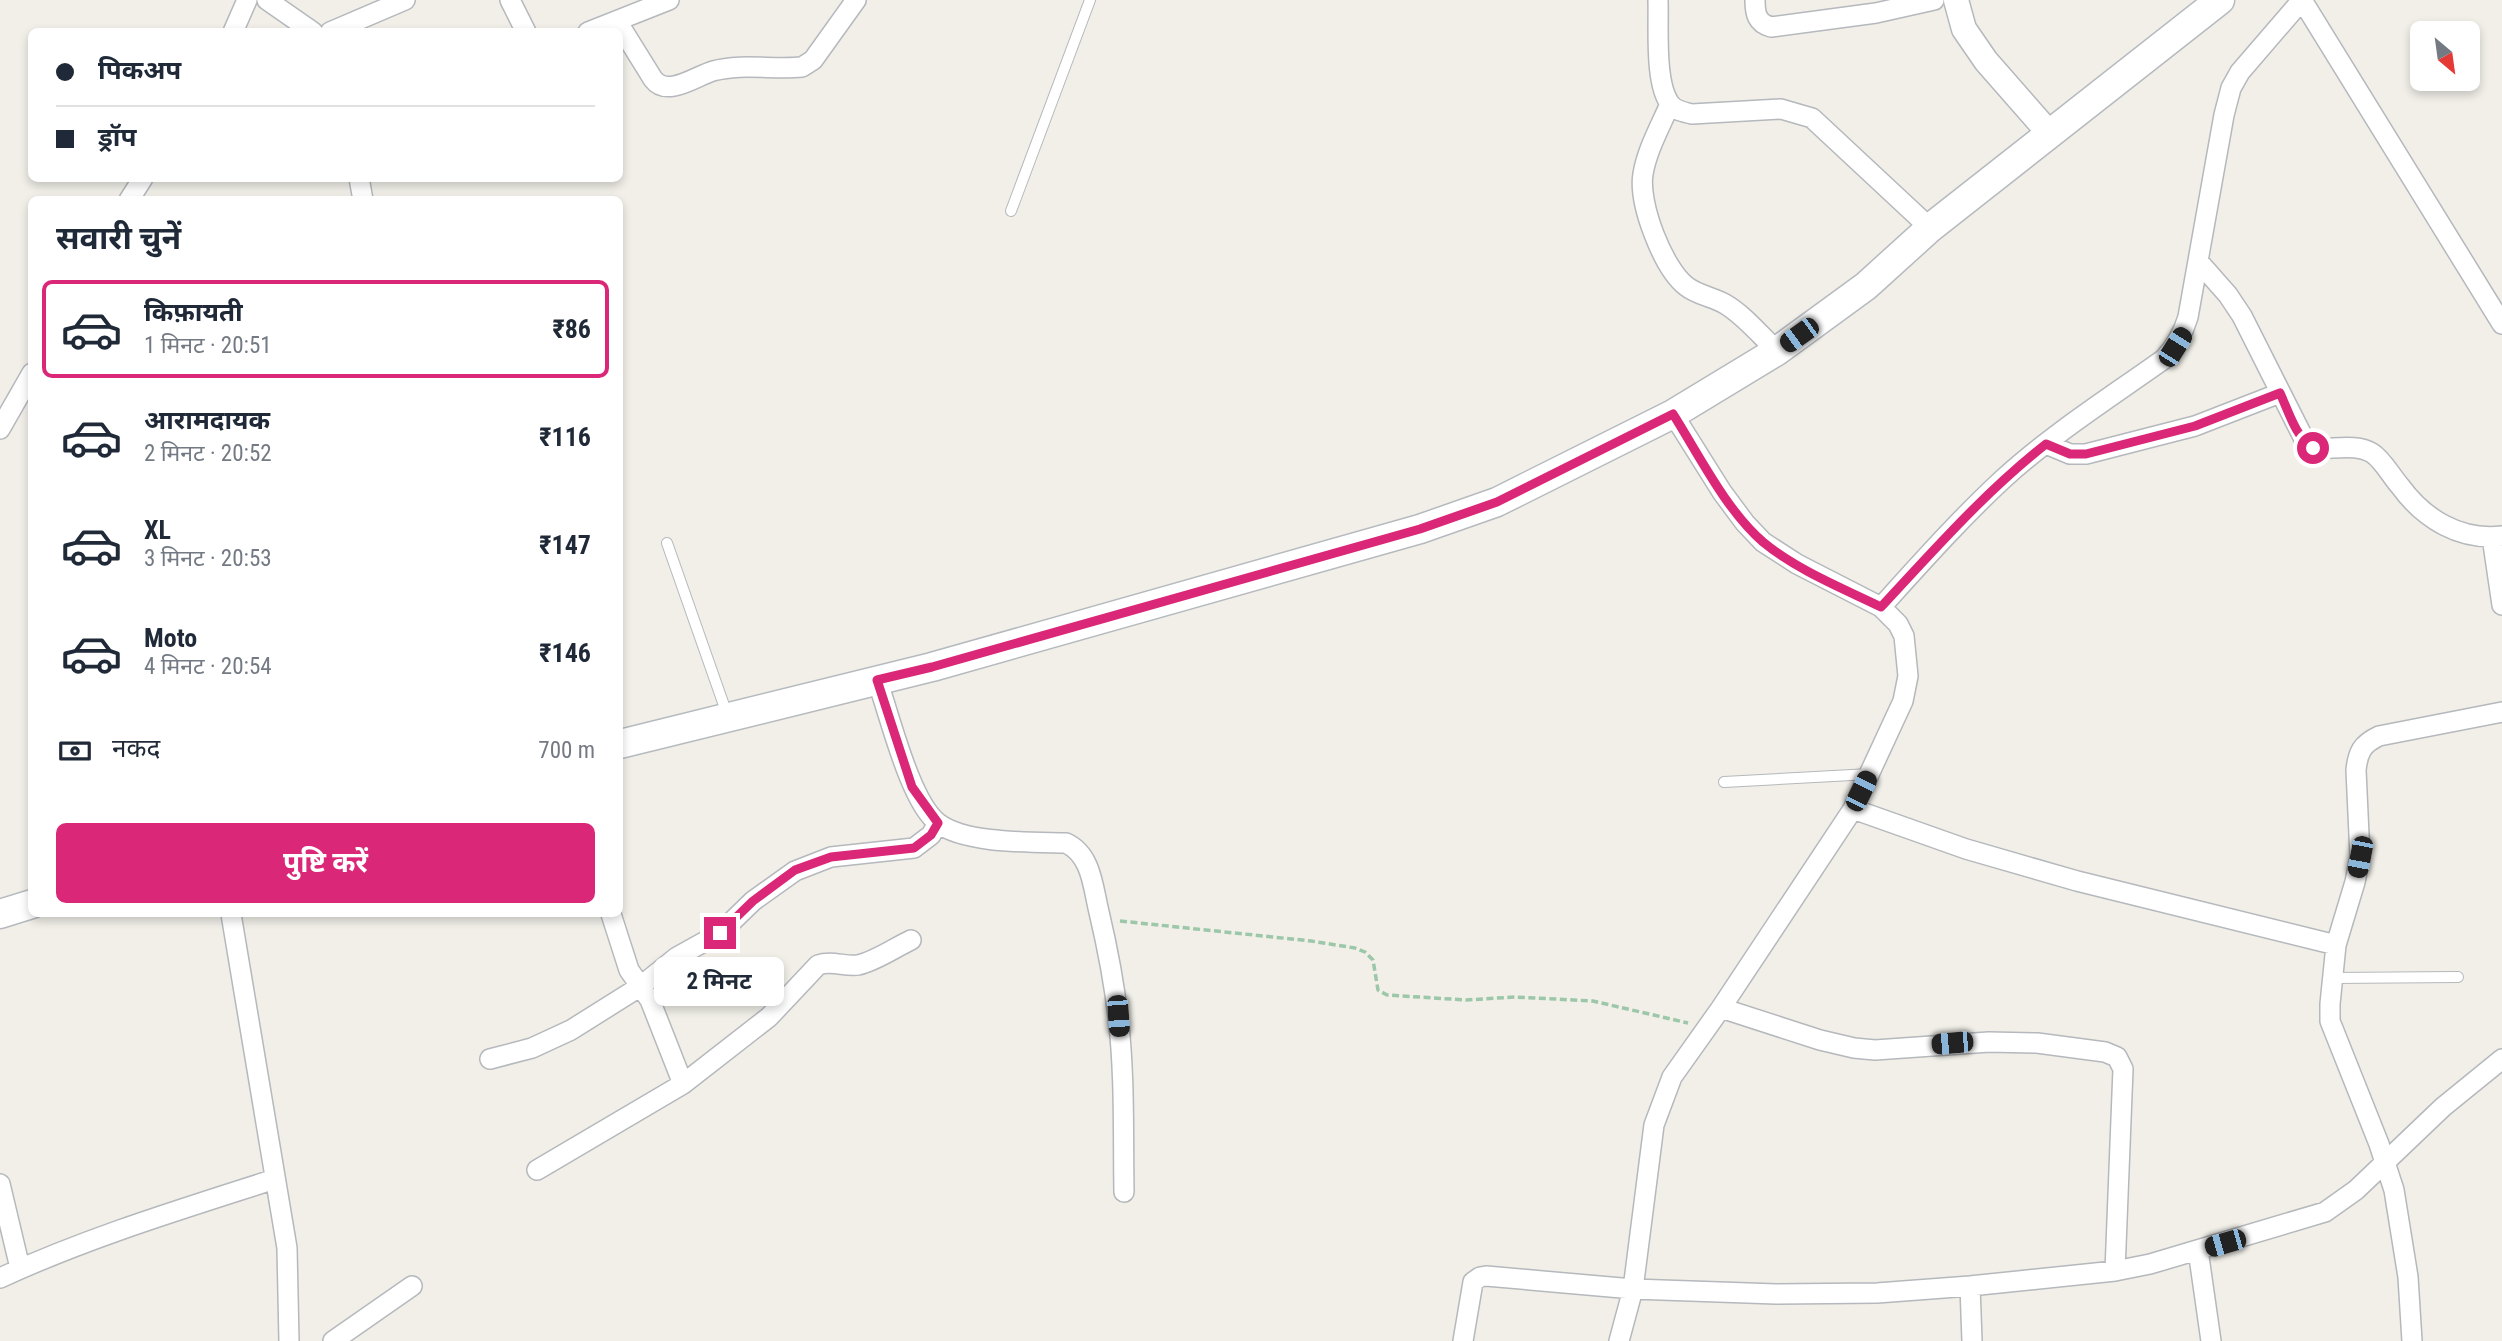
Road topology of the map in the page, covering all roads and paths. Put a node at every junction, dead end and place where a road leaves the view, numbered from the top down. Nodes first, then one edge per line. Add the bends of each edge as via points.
1 (247, 0) edge
2 (267, 0) edge
3 (405, 0) edge
4 (510, 0) edge
5 (669, 0) edge
6 (856, 0) edge
7 (1090, 0) edge
8 (1658, 0) edge
9 (1755, 0) edge
10 (1934, 0) edge
11 (1956, 0) edge
12 (2220, 0) edge
13 (2302, 0) edge
14 (617, 21) junction
15 (235, 28) edge
16 (307, 28) edge
17 (339, 28) edge
18 (524, 28) edge
19 (599, 28) edge
20 (621, 28) edge
21 (623, 31) edge
22 (1670, 104) junction
23 (2050, 134) junction
24 (1010, 211) dead end
25 (1930, 228) junction
26 (2197, 261) junction
27 (2502, 324) edge
28 (1777, 351) junction
29 (28, 380) edge
30 (2280, 393) junction
31 (1673, 414) junction
32 (0, 429) edge
33 (2046, 444) junction
34 (2497, 537) edge
35 (667, 543) dead end
36 (2502, 605) edge
37 (1881, 607) junction
38 (884, 678) junction
39 (2502, 712) edge
40 (727, 717) junction
41 (623, 743) edge
42 (1870, 774) junction
43 (1724, 782) dead end
44 (1853, 809) junction
45 (938, 823) junction
46 (28, 905) edge
47 (0, 914) edge
48 (231, 917) edge
49 (612, 917) edge
50 (1101, 919) junction
51 (911, 940) dead end
52 (2336, 945) junction
53 (2458, 977) dead end
54 (2332, 978) junction
55 (640, 986) junction
56 (1721, 1009) junction
57 (1707, 1027) junction
58 (490, 1059) dead end
59 (2502, 1059) edge
60 (683, 1084) junction
61 (2385, 1161) junction
62 (537, 1170) dead end
63 (275, 1179) junction
64 (0, 1184) edge
65 (1124, 1192) dead end
66 (2198, 1250) junction
67 (20, 1268) junction
68 (2115, 1271) junction
69 (0, 1278) edge
70 (412, 1286) dead end
71 (1970, 1286) junction
72 (1633, 1289) junction
73 (289, 1341) edge
74 (333, 1341) edge
75 (1463, 1341) edge
76 (1619, 1341) edge
77 (1972, 1341) edge
78 (2211, 1341) edge
79 (2412, 1341) edge

1 - 15 street
2 - 16 street
3 - 17 street
4 - 18 street
5 - 14 street
6 - 21 street via 813,60 802,67 717,70 667,88 657,85
7 - 24 lane
8 - 22 street via 1661,85
9 - 10 street via 1758,20 1771,27
11 - 23 street via 1964,29 1986,61
12 - 23 main road
13 - 26 street via 2231,88
13 - 27 street
14 - 19 street
14 - 20 street
22 - 25 street via 1692,114 1781,109 1812,118
22 - 28 street via 1642,177 1661,253 1687,287 1726,305
23 - 25 main road
25 - 28 main road via 1866,286
26 - 30 street via 2242,316
26 - 33 street via 2188,317 2175,347
28 - 31 main road
29 - 32 street
30 - 33 street via 2195,426 2086,454 2070,454
30 - 34 street via 2309,446 2366,450 2380,460 2422,512 2465,534
31 - 37 street via 1722,492 1763,542
31 - 38 main road via 1497,502 1420,529
33 - 37 street via 1970,510
34 - 36 street
35 - 40 lane
37 - 42 street via 1904,636 1908,676 1903,701
38 - 40 main road
38 - 45 street via 912,787
39 - 52 street via 2379,736 2361,747 2356,770 2360,857
40 - 41 main road
42 - 43 lane
42 - 44 street
44 - 52 street via 1966,849 2077,881
44 - 56 street
45 - 50 street via 989,838 1075,847 1086,862
45 - 55 street via 914,848 831,857 795,870 720,933 677,957
46 - 47 main road
48 - 63 street
49 - 55 street via 629,970
50 - 57 path via 1355,948 1373,960 1378,990 1387,995 1593,1001
50 - 65 street via 1118,1016
51 - 60 street via 863,963 818,965 769,1017
52 - 54 street
53 - 54 lane
54 - 61 street via 2330,1021
55 - 58 street via 552,1039
55 - 60 street via 654,1008
56 - 57 street
56 - 68 street via 1854,1048 2037,1043 2117,1057 2123,1069
57 - 72 street via 1672,1077 1654,1125
59 - 61 street
60 - 62 street
61 - 66 street via 2325,1212
61 - 79 street via 2408,1277
63 - 67 street
63 - 73 street via 288,1259
64 - 67 street
66 - 68 street
66 - 78 street
67 - 69 street
68 - 71 street
70 - 74 street
71 - 72 street via 1776,1294
71 - 77 street
72 - 75 street via 1480,1277 1472,1287
72 - 76 street

